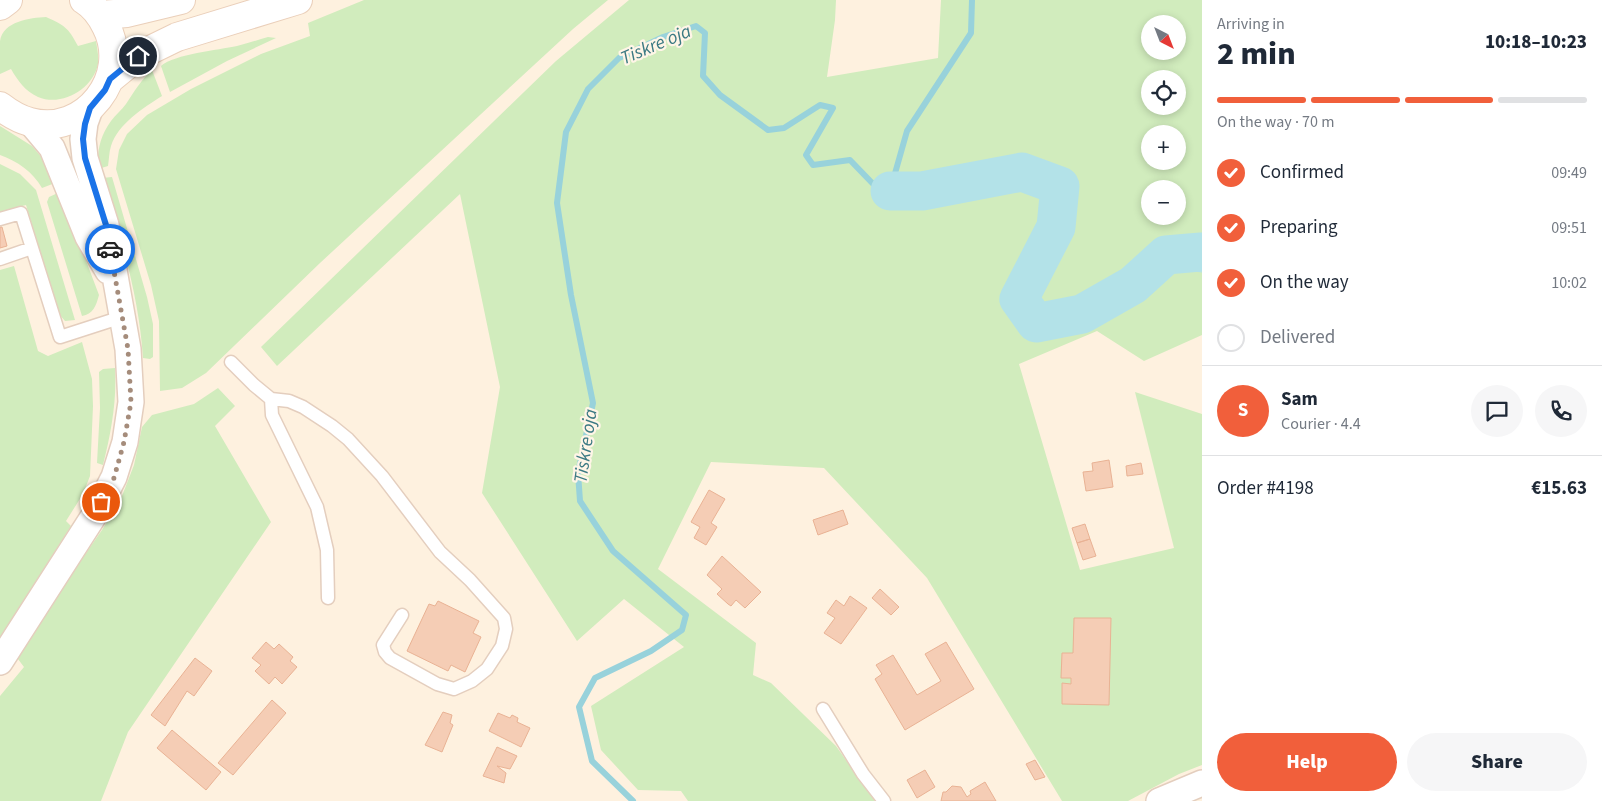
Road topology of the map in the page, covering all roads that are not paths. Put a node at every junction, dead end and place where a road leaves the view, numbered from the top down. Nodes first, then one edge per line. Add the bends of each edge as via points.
1 (8, 0) edge
2 (181, 0) edge
3 (298, 0) edge
4 (0, 6) edge
5 (92, 8) edge
6 (110, 79) junction
7 (0, 106) edge
8 (90, 108) junction
9 (31, 122) junction
10 (0, 219) edge
11 (32, 248) junction
12 (0, 258) edge
13 (116, 284) junction
14 (122, 317) junction
15 (231, 362) dead end
16 (271, 399) junction
17 (328, 598) dead end
18 (402, 615) dead end
19 (0, 662) edge
20 (823, 709) dead end
21 (1202, 783) edge
22 (884, 801) edge
23 (1159, 801) edge

1 - 4 street
2 - 5 street via 127,13
3 - 6 street via 177,37 138,56
5 - 6 street via 111,35 114,58
6 - 8 street
7 - 9 street
8 - 9 street via 72,119 52,124
8 - 13 street via 83,139 85,158 106,225
9 - 13 street via 52,148 88,237
10 - 11 lane via 21,213
11 - 12 lane
11 - 14 lane via 60,337
13 - 14 street
14 - 19 street via 128,349 131,402 114,478 95,514
15 - 16 lane
16 - 17 lane via 272,415 318,507 327,550
16 - 18 lane via 303,407 348,439 382,476 440,552 504,618 506,629 502,646 487,670 454,688 437,684 385,652 383,646
20 - 22 lane via 863,774
21 - 23 street

